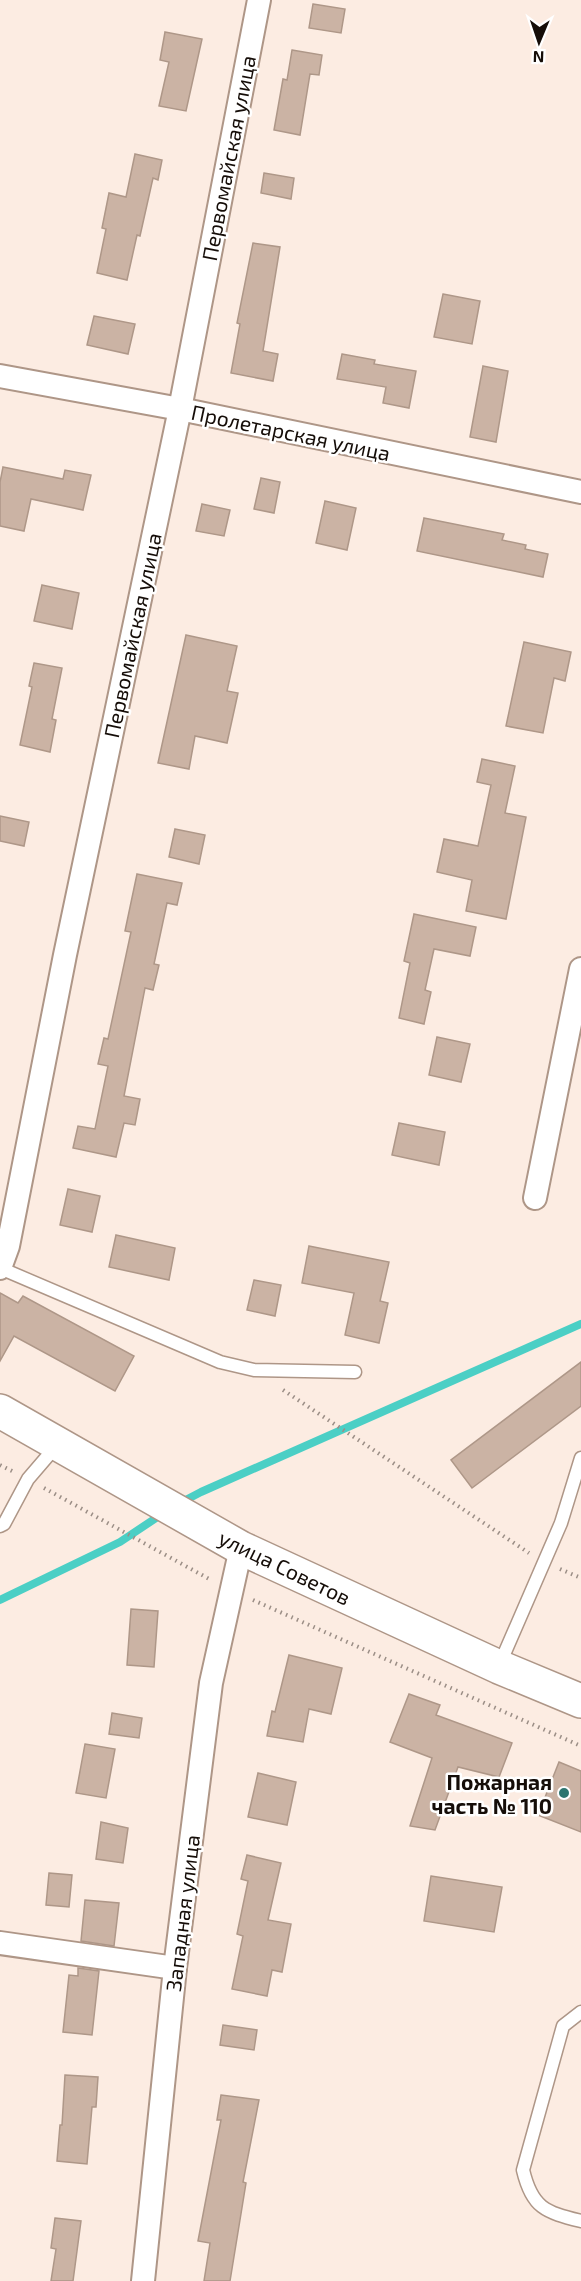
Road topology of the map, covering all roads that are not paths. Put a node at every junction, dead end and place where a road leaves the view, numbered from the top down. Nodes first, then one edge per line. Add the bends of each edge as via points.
1 (259, 0) edge
2 (0, 376) edge
3 (180, 409) junction
4 (581, 492) edge
5 (581, 969) edge
6 (535, 1198) dead end
7 (0, 1268) edge
8 (355, 1372) dead end
9 (0, 1411) edge
10 (58, 1443) junction
11 (581, 1458) edge
12 (0, 1526) edge
13 (241, 1548) junction
14 (499, 1667) junction
15 (581, 1701) edge
16 (0, 1943) edge
17 (175, 1968) junction
18 (581, 2012) edge
19 (581, 2221) edge
20 (143, 2281) edge

1 - 3 street, Первомайская улица
2 - 3 street, Пролетарская улица
3 - 4 street, Пролетарская улица
3 - 7 street, Первомайская улица via 8,1246
5 - 6 street
7 - 8 lane via 219,1362 254,1370
9 - 10 main road, улица Советов
10 - 12 lane via 28,1479
10 - 13 main road, улица Советов
11 - 14 lane via 561,1522
13 - 14 main road, улица Советов
13 - 17 street, Западная улица via 211,1683
14 - 15 main road, улица Советов
16 - 17 street
17 - 20 street, Западная улица
18 - 19 lane via 563,2026 524,2170 528,2190 542,2207

